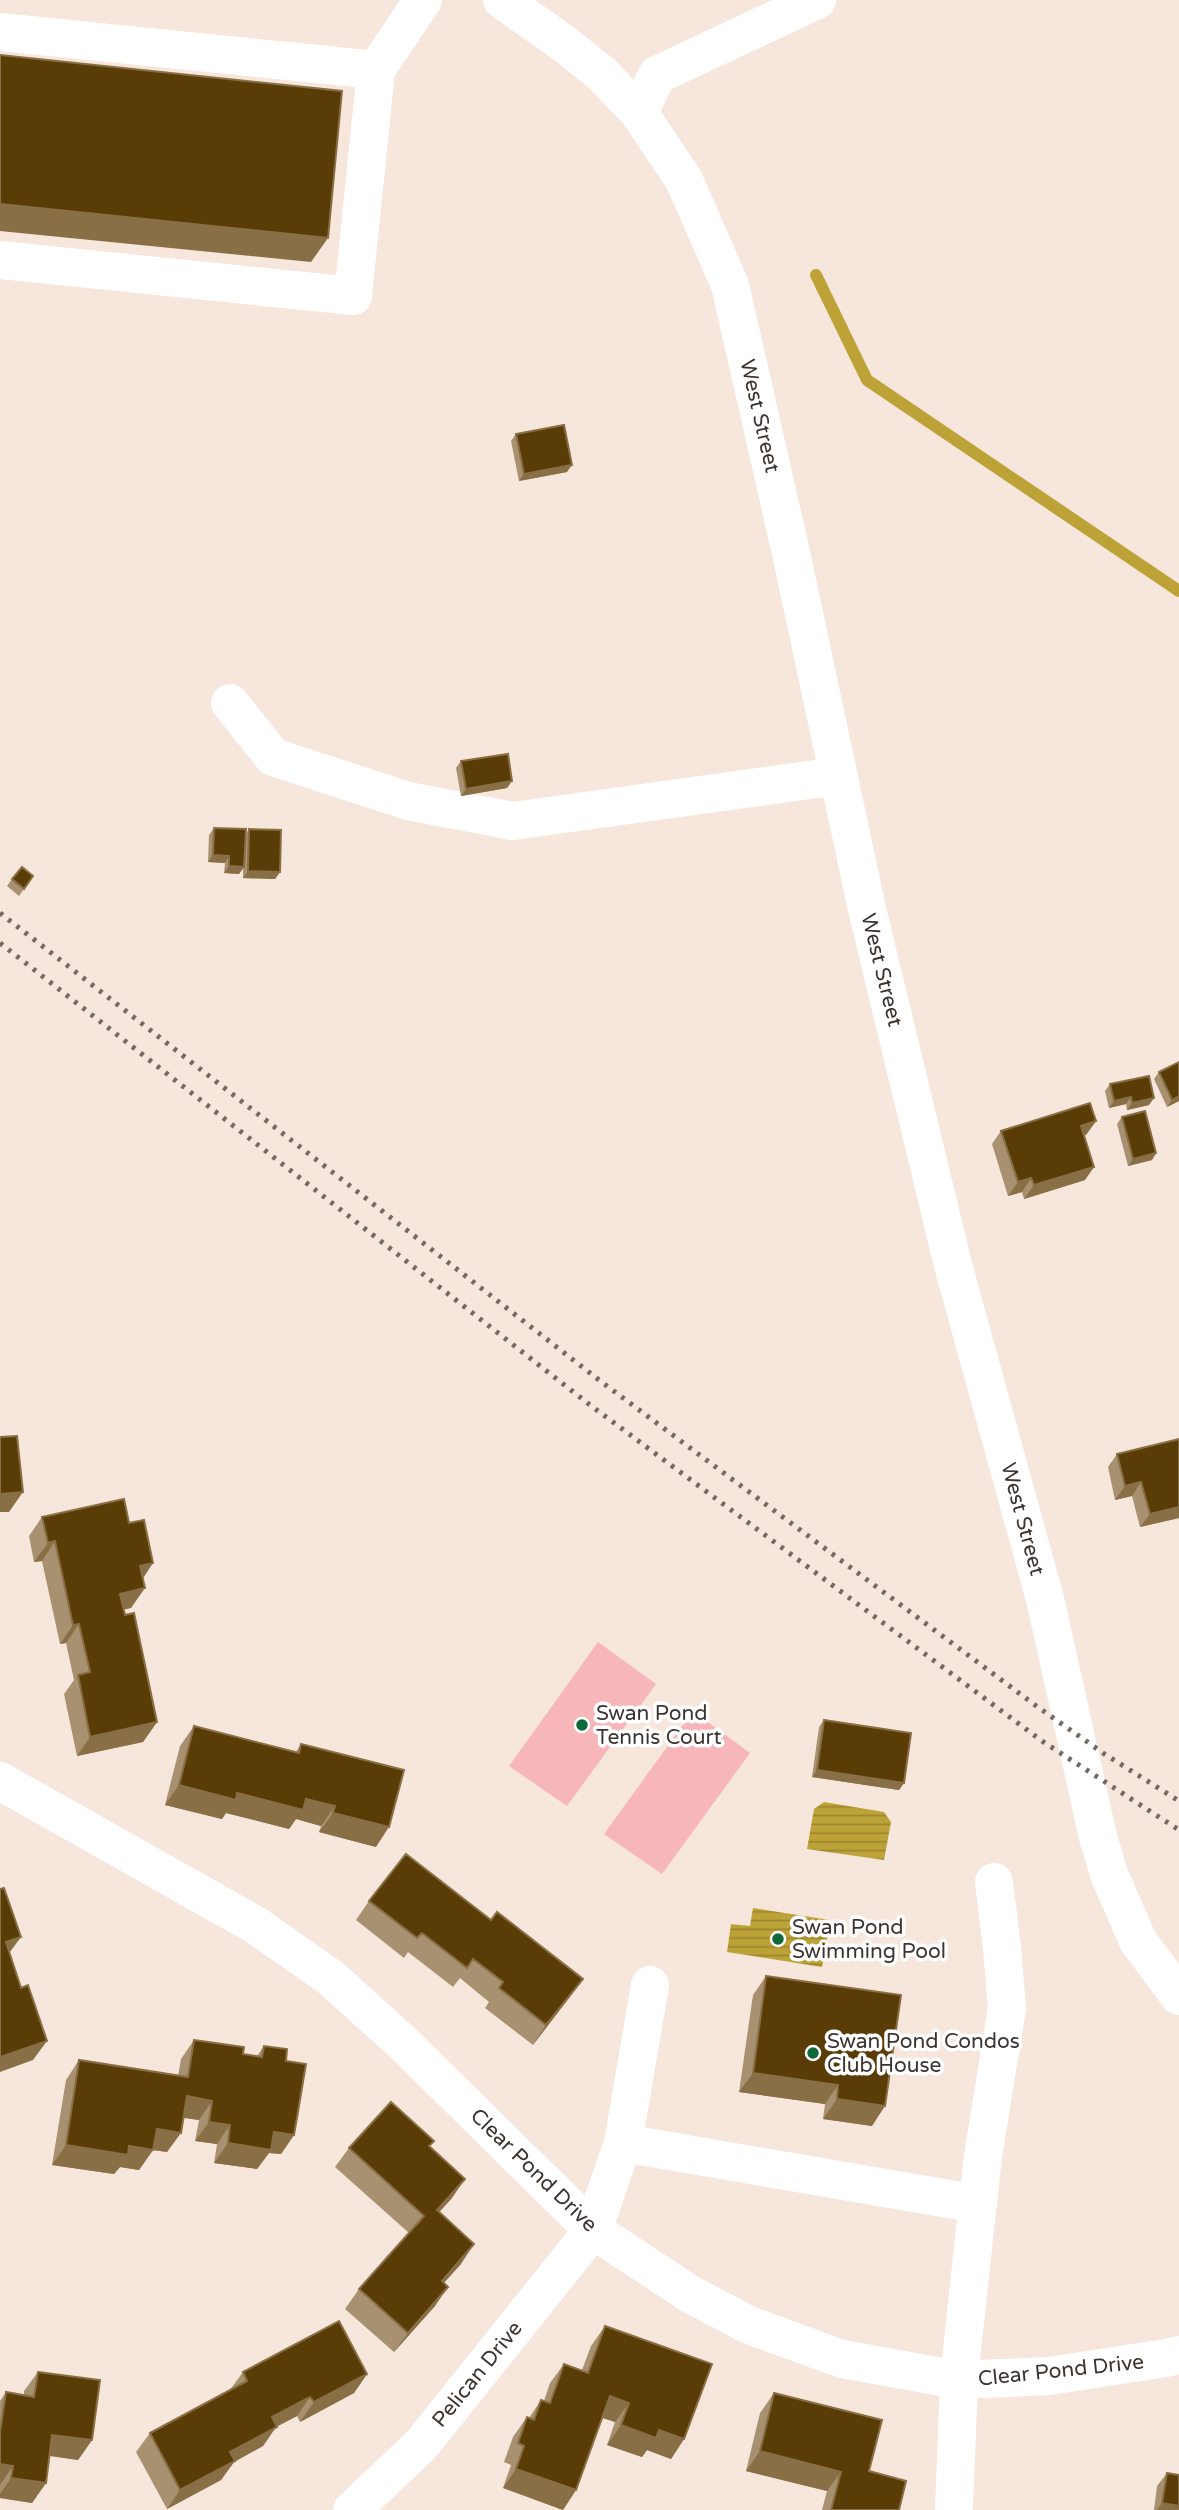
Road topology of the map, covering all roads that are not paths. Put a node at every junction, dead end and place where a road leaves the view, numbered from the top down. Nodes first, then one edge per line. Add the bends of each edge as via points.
1 (423, 0) edge
2 (502, 0) edge
3 (817, 0) edge
4 (0, 32) edge
5 (376, 70) junction
6 (639, 113) junction
7 (0, 260) edge
8 (230, 703) dead end
9 (838, 776) junction
10 (0, 1781) edge
11 (994, 1882) dead end
12 (650, 1984) dead end
13 (1179, 1996) edge
14 (623, 2143) junction
15 (978, 2204) junction
16 (593, 2230) junction
17 (1179, 2355) edge
18 (959, 2380) junction
19 (352, 2510) edge
20 (954, 2510) edge

1 - 5 street
2 - 6 street, West Street via 593,67
3 - 6 street via 657,75
4 - 5 street
5 - 7 street via 353,296
6 - 9 street, West Street via 684,180 730,285
8 - 9 street via 273,757 408,801 513,821
9 - 13 street, West Street via 953,1265 1045,1599 1098,1837 1138,1941
10 - 16 street, Clear Pond Drive via 257,1926 331,1978
11 - 15 street via 1007,2008
12 - 14 street, Pelican Drive
14 - 15 street
14 - 16 street, Pelican Drive
15 - 18 street
16 - 18 street, Clear Pond Drive via 690,2294 749,2325 842,2359
16 - 19 street, Pelican Drive via 421,2445
17 - 18 street, Clear Pond Drive via 1049,2375
18 - 20 street

